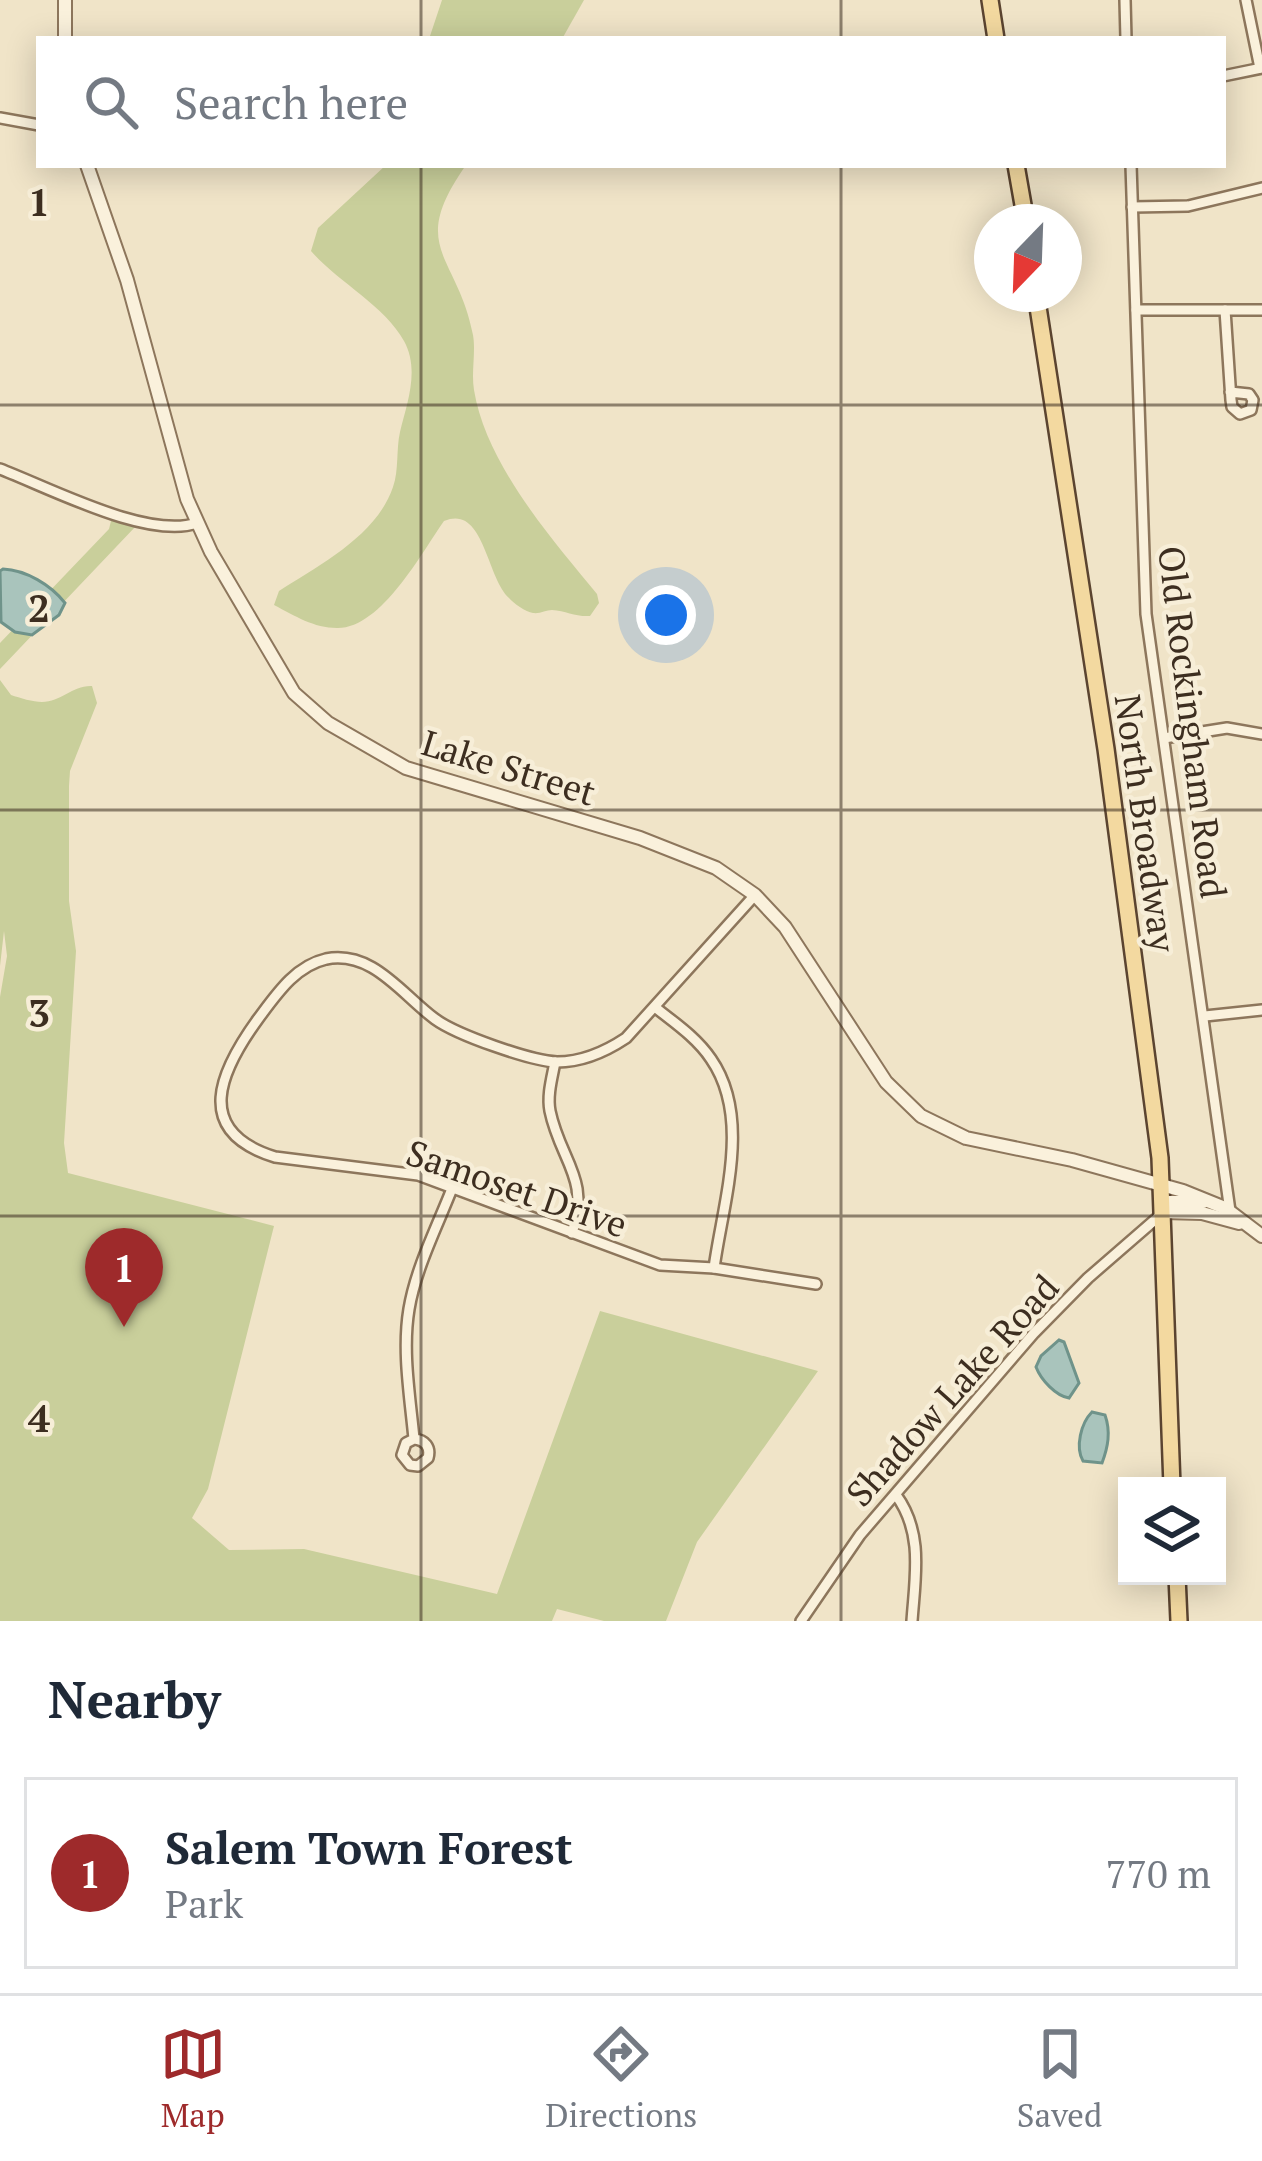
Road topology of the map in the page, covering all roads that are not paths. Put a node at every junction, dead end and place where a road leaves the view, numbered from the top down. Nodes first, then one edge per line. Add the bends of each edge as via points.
1 (65, 0) edge
2 (990, 0) edge
3 (1124, 0) edge
4 (1246, 0) edge
5 (65, 36) edge
6 (996, 36) edge
7 (1126, 36) edge
8 (1261, 68) edge
9 (1226, 75) edge
10 (0, 118) edge
11 (36, 124) edge
12 (88, 168) edge
13 (1016, 168) edge
14 (1131, 168) edge
15 (1262, 188) edge
16 (1022, 204) edge
17 (1132, 207) junction
18 (1136, 310) junction
19 (1225, 310) junction
20 (1262, 310) edge
21 (1039, 312) edge
22 (1230, 392) dead end
23 (0, 469) edge
24 (197, 523) junction
25 (1262, 734) edge
26 (1163, 738) junction
27 (755, 895) junction
28 (656, 1008) junction
29 (1262, 1010) edge
30 (1205, 1016) junction
31 (554, 1062) junction
32 (453, 1186) junction
33 (1163, 1200) junction
34 (1230, 1211) junction
35 (1246, 1225) junction
36 (572, 1233) junction
37 (1262, 1236) edge
38 (714, 1268) junction
39 (816, 1284) dead end
40 (414, 1439) dead end
41 (1172, 1477) edge
42 (896, 1495) junction
43 (1178, 1585) edge
44 (801, 1621) edge
45 (912, 1621) edge
46 (1180, 1621) edge

1 - 5 street
2 - 6 main road
3 - 7 street
4 - 8 street
8 - 9 street
10 - 11 street
12 - 24 street, Lake Street
13 - 16 main road
14 - 17 street, Old Rockingham Road
15 - 17 street via 1188,206
17 - 18 street, Old Rockingham Road
18 - 19 street
18 - 26 street, Old Rockingham Road via 1144,591
19 - 20 street
19 - 22 street
21 - 33 main road, North Broadway via 1118,834
23 - 24 street via 148,525
24 - 27 street, Lake Street via 278,671 328,723 406,768 655,842
25 - 26 street via 1227,728
26 - 30 street, Old Rockingham Road
27 - 28 street
27 - 33 street, Lake Street via 792,937 886,1082 921,1116 966,1138 1072,1160
28 - 31 street via 611,1048
28 - 38 street via 709,1056 732,1109
29 - 30 street
30 - 34 street, Old Rockingham Road
31 - 32 street, Samoset Drive via 450,1029 372,967 346,958 310,964 277,994 233,1053 220,1086 236,1135 274,1157
31 - 36 street via 550,1112 580,1196
32 - 36 street, Samoset Drive
32 - 40 street via 408,1314
33 - 34 street
33 - 35 street
33 - 41 main road, North Broadway
33 - 42 street, Shadow Lake Road via 1034,1333
34 - 35 street
35 - 37 street
36 - 38 street, Samoset Drive via 660,1265
38 - 39 street, Samoset Drive
42 - 44 street, Shadow Lake Road
42 - 45 street via 916,1539
43 - 46 main road

